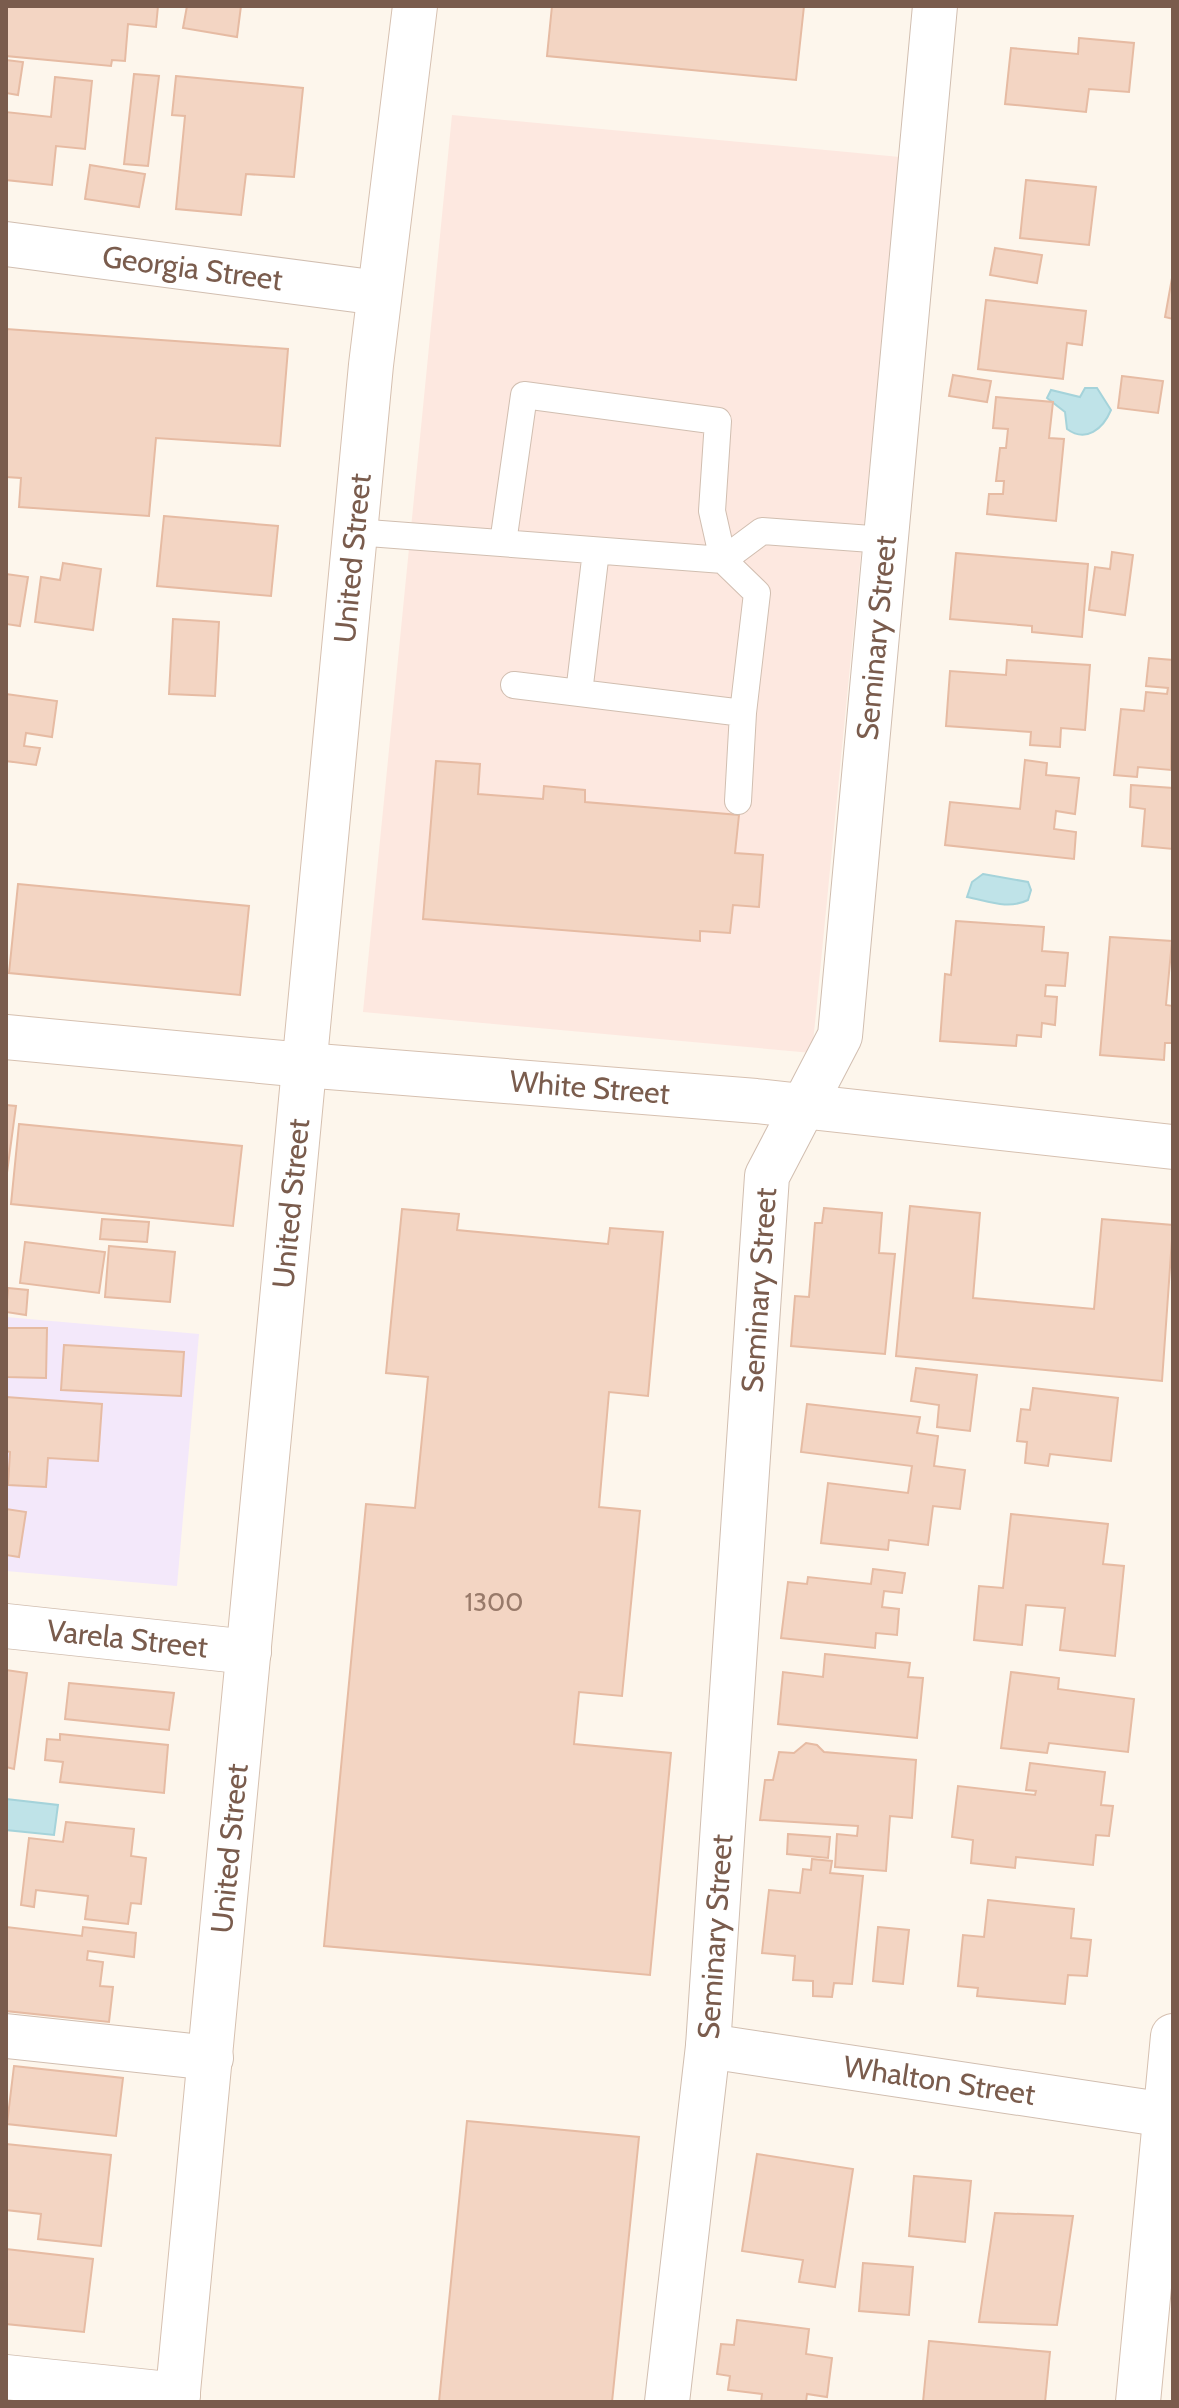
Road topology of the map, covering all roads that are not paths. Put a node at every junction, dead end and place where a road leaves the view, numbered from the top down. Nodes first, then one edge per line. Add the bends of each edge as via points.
1 (415, 6) edge
2 (935, 6) edge
3 (6, 244) edge
4 (379, 293) junction
5 (355, 532) junction
6 (885, 540) junction
7 (503, 543) junction
8 (596, 551) junction
9 (723, 560) junction
10 (514, 685) dead end
11 (579, 693) junction
12 (743, 713) junction
13 (738, 801) dead end
14 (6, 1037) edge
15 (304, 1065) junction
16 (800, 1108) junction
17 (1173, 1147) edge
18 (6, 1626) edge
19 (249, 1652) junction
20 (6, 2036) edge
21 (1173, 2036) edge
22 (708, 2046) junction
23 (211, 2058) junction
24 (1170, 2115) edge
25 (6, 2377) edge
26 (177, 2398) edge
27 (667, 2402) edge
28 (1138, 2402) edge

1 - 4 street, United Street
2 - 6 street, Seminary Street
3 - 4 street, Georgia Street
4 - 5 street, United Street
5 - 7 lane
5 - 15 street, United Street
6 - 9 lane via 762,531
6 - 16 street, Seminary Street via 840,1036
7 - 8 lane
7 - 9 lane via 524,395 718,421 712,511
8 - 9 lane
8 - 11 lane
9 - 12 lane via 757,593
10 - 11 lane
11 - 12 lane
12 - 13 lane
14 - 15 street, White Street
15 - 16 street, White Street
15 - 19 street, United Street
16 - 17 street, White Street
16 - 22 street, Seminary Street via 767,1176
18 - 19 street, Varela Street
19 - 23 street, United Street
20 - 23 street
21 - 24 street
22 - 24 street, Whalton Street
22 - 27 street, Seminary Street
23 - 26 street, United Street
24 - 28 street
25 - 26 street

